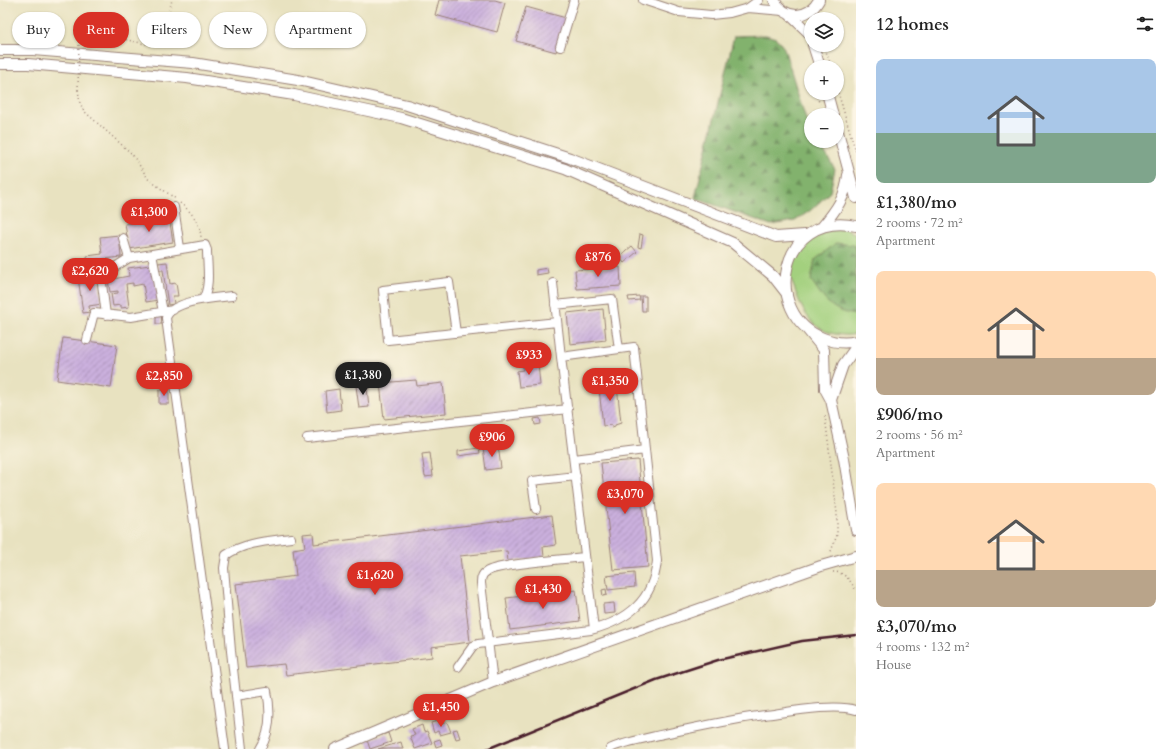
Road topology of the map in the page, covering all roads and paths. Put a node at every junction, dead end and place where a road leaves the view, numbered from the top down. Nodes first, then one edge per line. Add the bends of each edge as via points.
1 (172, 0) edge
2 (574, 0) edge
3 (643, 0) edge
4 (759, 0) edge
5 (774, 0) edge
6 (818, 3) edge
7 (748, 8) junction
8 (786, 13) junction
9 (804, 29) edge
10 (560, 47) dead end
11 (0, 50) edge
12 (0, 64) edge
13 (818, 100) edge
14 (840, 100) edge
15 (822, 107) dead end
16 (842, 148) edge
17 (856, 152) edge
18 (848, 169) junction
19 (856, 198) edge
20 (174, 207) dead end
21 (856, 226) edge
22 (822, 227) junction
23 (805, 235) junction
24 (123, 238) dead end
25 (202, 245) junction
26 (180, 248) junction
27 (152, 254) junction
28 (129, 258) junction
29 (553, 282) dead end
30 (787, 294) junction
31 (232, 296) dead end
32 (203, 299) junction
33 (555, 305) junction
34 (173, 310) junction
35 (163, 312) junction
36 (106, 315) junction
37 (557, 322) junction
38 (806, 328) junction
39 (456, 333) junction
40 (87, 340) dead end
41 (856, 341) edge
42 (856, 347) edge
43 (619, 350) junction
44 (562, 357) junction
45 (831, 400) junction
46 (568, 409) junction
47 (824, 413) dead end
48 (307, 438) dead end
49 (645, 450) junction
50 (574, 459) junction
51 (576, 476) junction
52 (536, 509) dead end
53 (856, 530) edge
54 (291, 538) dead end
55 (856, 556) edge
56 (585, 557) junction
57 (821, 566) junction
58 (830, 572) dead end
59 (856, 591) edge
60 (594, 629) junction
61 (487, 642) junction
62 (458, 667) dead end
63 (493, 682) junction
64 (236, 696) junction
65 (854, 708) edge
66 (224, 749) edge
67 (242, 749) edge
68 (260, 749) edge
69 (335, 749) edge
70 (610, 749) edge

1 - 25 path, bridge via 163,35 157,44 146,44 93,32 80,37 78,90 84,110 132,154 149,180 185,206 195,218 200,226
2 - 10 street
3 - 7 street via 680,12 712,15
4 - 7 street
5 - 8 main road
6 - 8 main road via 804,15
7 - 8 street
8 - 9 main road
11 - 23 main road via 33,50 193,63 298,80 400,103 570,158 776,237
12 - 30 main road via 28,64 187,78 294,95 400,118 565,169 733,243 773,276
13 - 15 path
14 - 17 path
16 - 18 main road
18 - 19 main road
18 - 22 main road via 847,187 839,207
20 - 26 street
21 - 22 main road via 844,224
22 - 23 main road
23 - 30 main road via 794,247 788,263
24 - 28 street
25 - 26 street
25 - 32 street via 205,245 207,250 206,294
26 - 27 street
27 - 28 street
27 - 35 street
28 - 36 street via 102,276
29 - 33 street
30 - 38 main road via 792,311
31 - 32 street
32 - 34 street
33 - 37 street
33 - 43 street via 612,299
34 - 35 street
34 - 66 street via 168,314 166,322
35 - 36 street via 131,317
36 - 40 street via 94,313
37 - 39 street
37 - 44 street
38 - 41 main road via 828,340
38 - 45 main road via 824,350 825,389
39 - 39 street via 388,340 383,290 450,282
42 - 45 main road via 843,365
43 - 44 street
43 - 49 street via 634,347
44 - 46 street
45 - 53 main road
46 - 48 street
46 - 50 street
47 - 57 path via 837,513 837,535 830,556 820,559
49 - 50 street
49 - 60 street via 657,561 656,573 642,600 629,614 617,622
50 - 51 street
51 - 52 street via 532,481
51 - 56 street
54 - 64 street via 252,544 226,555 224,568
55 - 57 main road
56 - 60 street
56 - 61 street via 500,567 486,572 481,583
57 - 63 main road
58 - 59 path via 838,572 847,577
60 - 61 street
61 - 62 street via 473,646
61 - 63 street
63 - 69 main road
64 - 67 street
64 - 68 street via 267,692 270,710 268,726
65 - 70 street via 763,715 649,737

